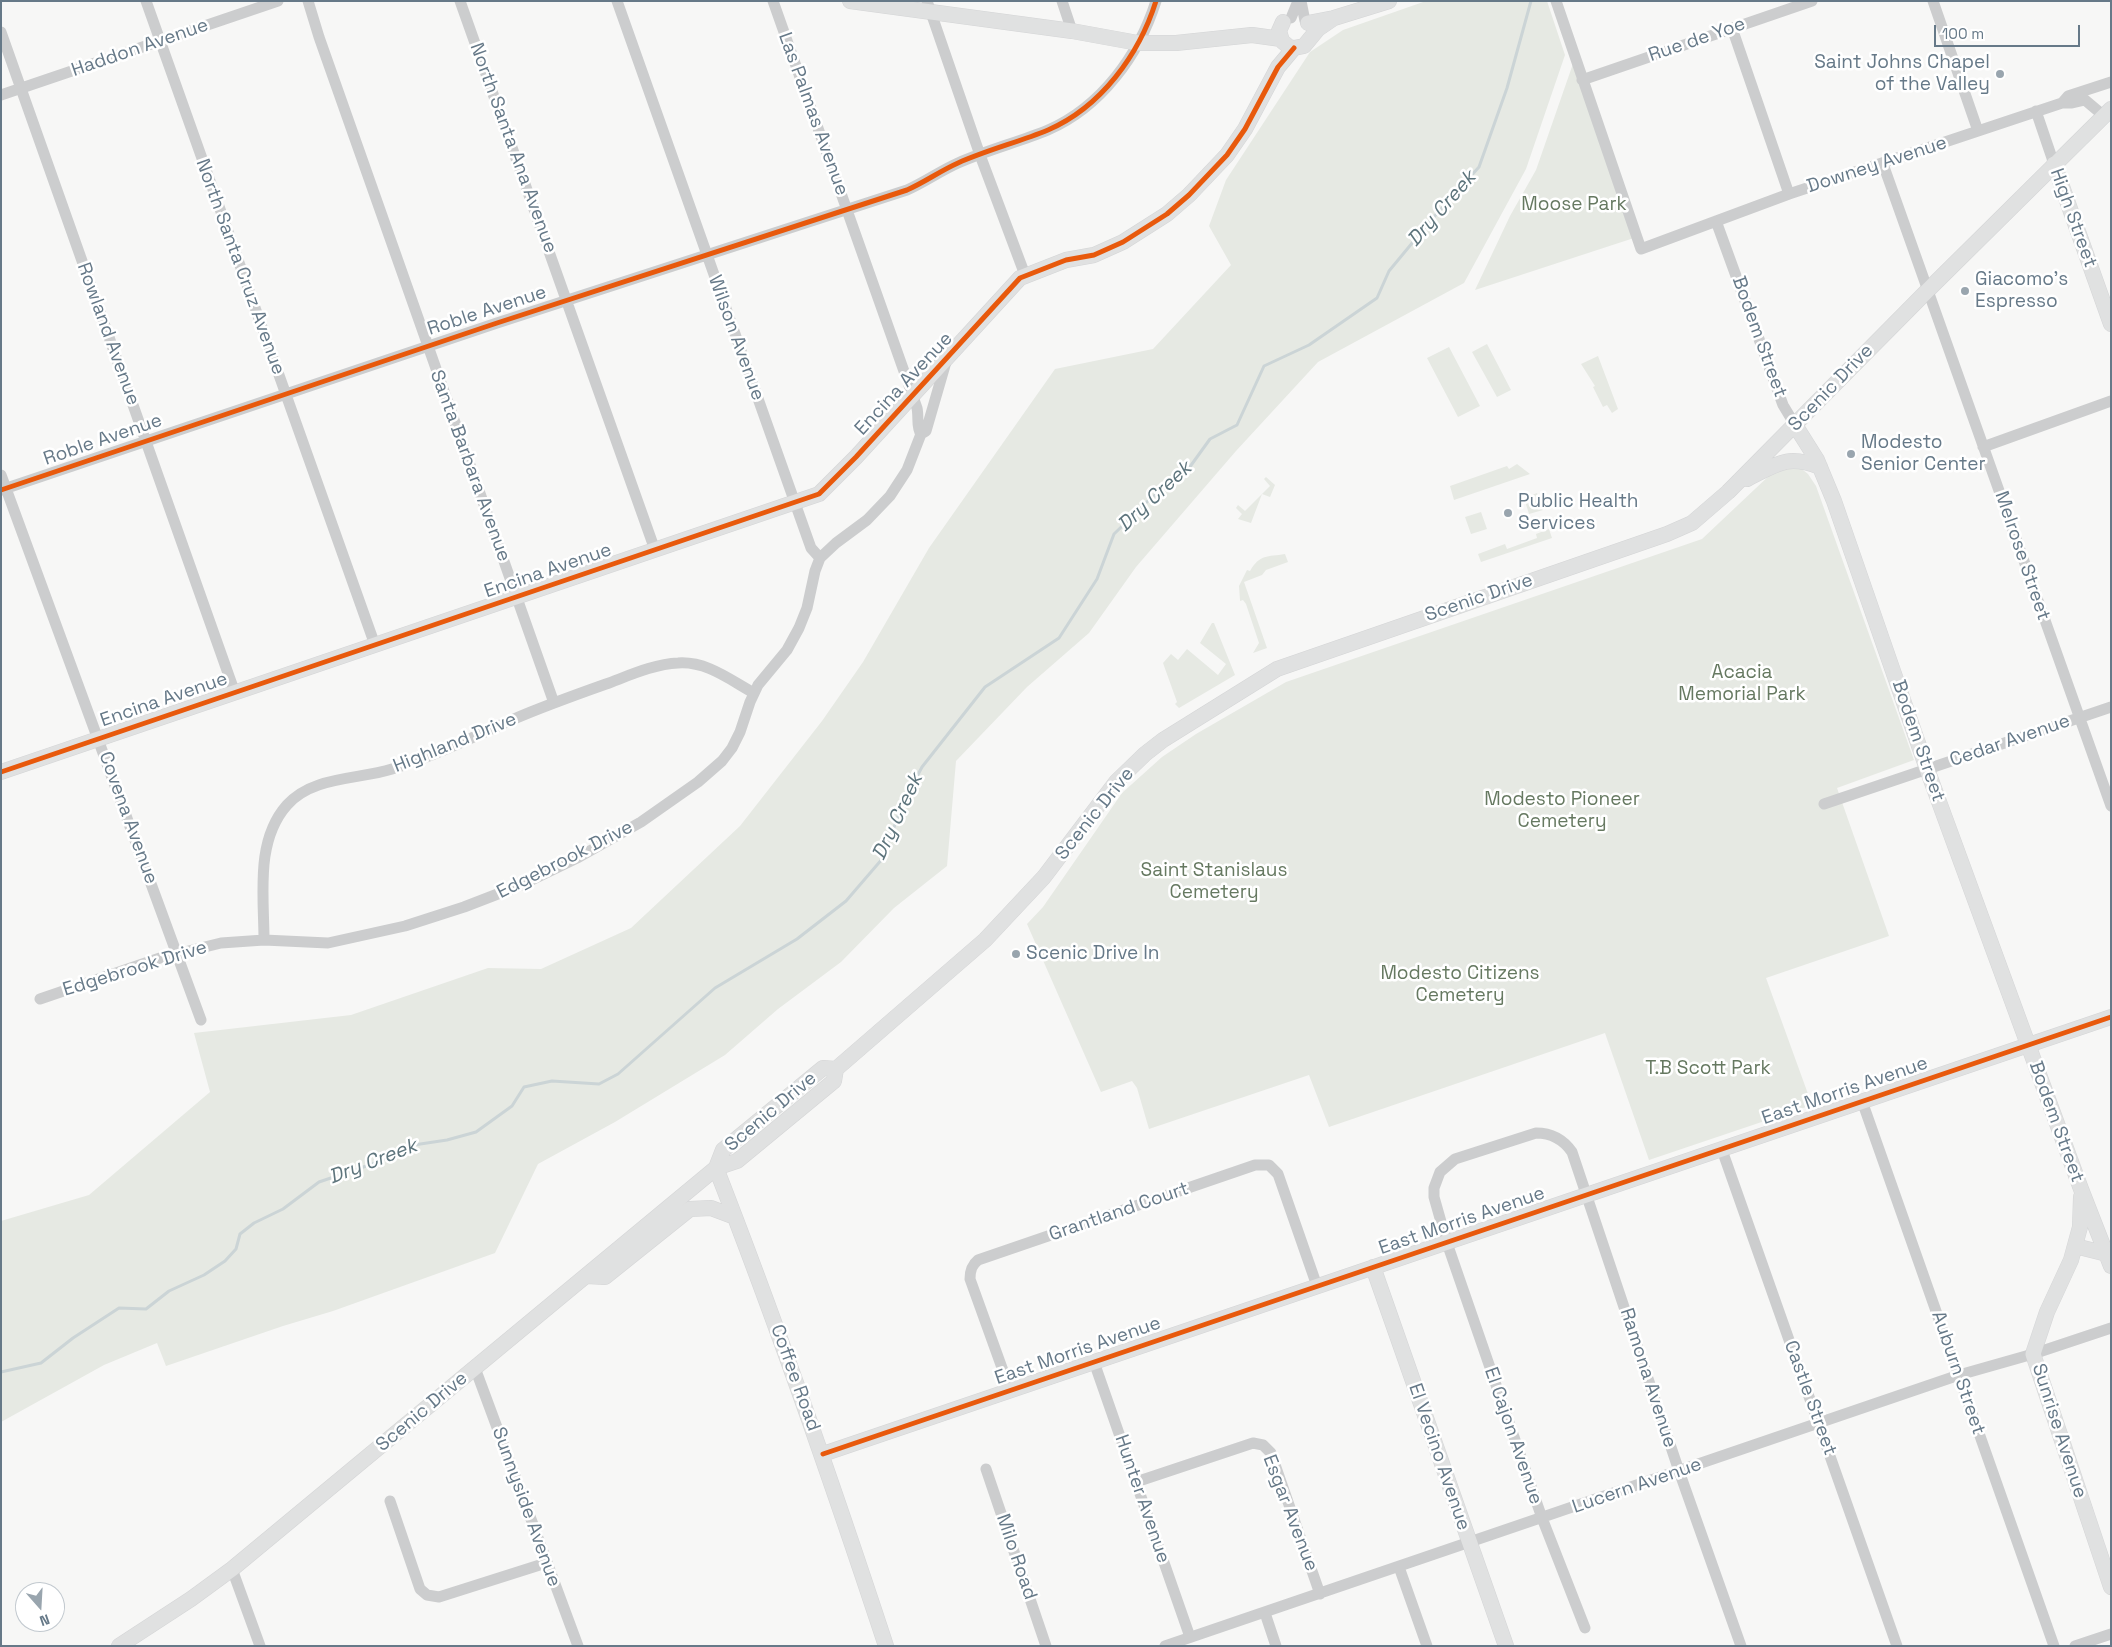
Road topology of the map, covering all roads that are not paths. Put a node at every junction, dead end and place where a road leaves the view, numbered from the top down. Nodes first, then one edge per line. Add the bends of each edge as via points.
1 (146, 1) edge
2 (278, 1) edge
3 (308, 1) edge
4 (460, 1) edge
5 (617, 1) edge
6 (772, 1) edge
7 (850, 1) edge
8 (1062, 1) edge
9 (1156, 1) edge
10 (1299, 1) edge
11 (1389, 1) edge
12 (1556, 1) edge
13 (1812, 1) edge
14 (1933, 1) edge
15 (929, 7) edge
16 (1300, 24) junction
17 (1732, 28) junction
18 (1072, 31) junction
19 (1, 32) edge
20 (1252, 35) junction
21 (159, 41) junction
22 (1138, 43) junction
23 (1286, 43) junction
24 (1582, 80) junction
25 (2111, 82) edge
26 (21, 88) junction
27 (1, 94) edge
28 (2062, 103) junction
29 (2036, 111) junction
30 (2107, 113) edge
31 (1978, 131) junction
32 (980, 155) junction
33 (1883, 164) junction
34 (2054, 164) junction
35 (1789, 194) junction
36 (846, 209) junction
37 (1716, 221) junction
38 (705, 255) junction
39 (1025, 275) junction
40 (1927, 291) junction
41 (567, 300) junction
42 (2111, 324) edge
43 (428, 346) junction
44 (947, 359) junction
45 (285, 394) junction
46 (913, 396) junction
47 (2111, 401) edge
48 (1795, 425) junction
49 (921, 434) junction
50 (146, 441) junction
51 (1983, 447) junction
52 (1820, 467) junction
53 (1, 475) edge
54 (1735, 485) junction
55 (4, 489) edge
56 (796, 503) junction
57 (655, 550) junction
58 (820, 558) junction
59 (517, 597) junction
60 (375, 645) junction
61 (235, 693) junction
62 (754, 694) junction
63 (554, 703) junction
64 (2111, 707) edge
65 (2079, 718) junction
66 (99, 738) junction
67 (1927, 769) junction
68 (1, 772) edge
69 (1824, 804) dead end
70 (2111, 806) edge
71 (264, 940) junction
72 (177, 953) junction
73 (40, 999) dead end
74 (2111, 1018) edge
75 (201, 1020) dead end
76 (2028, 1045) junction
77 (1862, 1101) junction
78 (1722, 1150) junction
79 (716, 1168) junction
80 (2081, 1189) junction
81 (1587, 1194) junction
82 (736, 1217) junction
83 (1447, 1243) junction
84 (2075, 1246) junction
85 (2109, 1260) edge
86 (1373, 1267) junction
87 (587, 1276) junction
88 (1316, 1286) junction
89 (2111, 1328) edge
90 (2033, 1354) junction
91 (1094, 1362) junction
92 (475, 1368) junction
93 (1959, 1375) junction
94 (1010, 1390) junction
95 (1819, 1423) junction
96 (823, 1454) junction
97 (986, 1469) dead end
98 (1679, 1471) junction
99 (1136, 1482) junction
100 (390, 1501) dead end
101 (1542, 1518) junction
102 (1469, 1544) junction
103 (546, 1563) junction
104 (1399, 1567) junction
105 (232, 1569) junction
106 (2111, 1587) edge
107 (1320, 1594) junction
108 (1265, 1613) junction
109 (1584, 1628) dead end
110 (2111, 1634) edge
111 (1190, 1637) junction
112 (119, 1646) edge
113 (260, 1646) edge
114 (578, 1646) edge
115 (886, 1646) edge
116 (1046, 1646) edge
117 (1165, 1646) edge
118 (1276, 1646) edge
119 (1427, 1646) edge
120 (1506, 1646) edge
121 (1741, 1646) edge
122 (1897, 1646) edge
123 (2054, 1646) edge
124 (2076, 1646) edge

1 - 21 street, North Santa Cruz Avenue
2 - 21 street, Haddon Avenue
3 - 43 street, Santa Barbara Avenue
4 - 41 street, North Santa Ana Avenue
5 - 38 street, Wilson Avenue
6 - 36 street, Las Palmas Avenue
7 - 15 street
8 - 18 street
9 - 22 street, Roble Avenue
10 - 16 street
11 - 16 street via 1334,18 1318,29
12 - 24 street
13 - 17 street, Rue de Yoe
14 - 31 street
15 - 18 street
15 - 32 street
16 - 20 street
16 - 23 street via 1280,31
16 - 23 street via 1304,46
17 - 24 street, Rue de Yoe
17 - 35 street
18 - 22 street
19 - 26 street, Rowland Avenue
20 - 22 street via 1176,43
20 - 23 street
21 - 26 street, Haddon Avenue
21 - 45 street, North Santa Cruz Avenue
22 - 32 street, Roble Avenue via 1115,78 1084,108 1050,129
23 - 39 street via 1278,67 1245,129 1227,155 1189,195 1160,219 1123,242 1094,256 1066,260
24 - 37 street, Downey Avenue via 1641,249
25 - 28 street, Downey Avenue via 2068,96
26 - 27 street, Haddon Avenue
26 - 50 street, Rowland Avenue
28 - 29 street, Downey Avenue
28 - 30 street via 2085,100
29 - 31 street, Downey Avenue
29 - 34 street, High Street
30 - 34 street, Scenic Drive
31 - 33 street, Downey Avenue
32 - 36 street, Roble Avenue via 907,190
32 - 39 street
33 - 35 street, Downey Avenue
33 - 40 street, Melrose Street
34 - 40 street, Scenic Drive
34 - 42 street, High Street
35 - 37 street, Downey Avenue
36 - 38 street, Roble Avenue
36 - 46 street, Las Palmas Avenue
37 - 48 street, Bodem Street via 1783,405
38 - 41 street, Roble Avenue
38 - 56 street, Wilson Avenue
39 - 44 street, Encina Avenue
40 - 48 street, Scenic Drive
40 - 51 street, Melrose Street
41 - 43 street, Roble Avenue
41 - 57 street, North Santa Ana Avenue
43 - 45 street, Roble Avenue
43 - 59 street, Santa Barbara Avenue
44 - 46 street, Encina Avenue
44 - 49 street via 926,431
45 - 50 street, Roble Avenue
45 - 60 street, North Santa Cruz Avenue
46 - 49 street
46 - 56 street, Encina Avenue via 826,489
47 - 51 street
48 - 52 street, Bodem Street
48 - 54 street, Scenic Drive
49 - 58 street via 907,470 890,496 867,520
50 - 55 street, Roble Avenue
50 - 61 street, Rowland Avenue
51 - 65 street, Melrose Street
52 - 54 street via 1802,461 1784,461
52 - 67 street, Bodem Street
53 - 55 street, Covena Avenue
54 - 79 street, Scenic Drive via 1698,519 1677,531 1278,669 1163,740 1124,773 1044,877 985,940 836,1069 823,1068 723,1150
55 - 66 street, Covena Avenue
56 - 57 street, Encina Avenue
56 - 58 street, Wilson Avenue via 811,548
57 - 59 street, Encina Avenue
58 - 62 street, Edgebrook Drive via 807,608 795,638
59 - 60 street, Encina Avenue
59 - 63 street, Santa Barbara Avenue
60 - 61 street, Encina Avenue
61 - 66 street, Encina Avenue
62 - 63 street, Highland Drive via 706,666 678,663 645,671
62 - 71 street, Edgebrook Drive via 735,744 712,770 641,822 562,866 482,901 382,932 328,943
63 - 71 street, Highland Drive via 418,760 322,784 295,798 281,812 268,837 264,866
64 - 65 street, Cedar Avenue
65 - 67 street, Cedar Avenue
65 - 70 street, Melrose Street
66 - 68 street, Encina Avenue
66 - 72 street, Covena Avenue
67 - 69 street, Cedar Avenue
67 - 76 street, Bodem Street
71 - 72 street, Edgebrook Drive via 222,943
72 - 73 street, Edgebrook Drive
72 - 75 street, Covena Avenue
74 - 76 street, East Morris Avenue
76 - 77 street, East Morris Avenue
76 - 80 street, Bodem Street
77 - 78 street, East Morris Avenue
77 - 93 street, Auburn Street
78 - 81 street, East Morris Avenue
78 - 95 street, Castle Street
79 - 82 street, Coffee Road
79 - 87 street, Scenic Drive
80 - 84 street, Sunrise Avenue via 2080,1227
80 - 85 street, Bodem Street
81 - 83 street, East Morris Avenue
81 - 83 street, Ramona Avenue via 1572,1152 1552,1135 1532,1134 1455,1159 1440,1172 1434,1188
81 - 98 street, Ramona Avenue
82 - 87 street via 711,1208 690,1209 605,1277
82 - 96 street, Coffee Road
83 - 86 street, East Morris Avenue
83 - 101 street, El Cajon Avenue
84 - 85 street
84 - 90 street, Sunrise Avenue
86 - 88 street, East Morris Avenue
86 - 102 street, El Vecino Avenue
87 - 92 street, Scenic Drive
88 - 91 street, East Morris Avenue
88 - 94 street, Grantland Court via 1278,1174 1269,1165 1246,1168 973,1264 970,1278
89 - 90 street, Lucern Avenue
90 - 93 street, Lucern Avenue
90 - 106 street, Sunrise Avenue
91 - 94 street, East Morris Avenue
91 - 99 street, Hunter Avenue
92 - 103 street, Sunnyside Avenue
92 - 105 street, Scenic Drive
93 - 95 street, Lucern Avenue
93 - 123 street, Auburn Street
94 - 96 street, East Morris Avenue
95 - 98 street, Lucern Avenue
95 - 122 street, Castle Street
96 - 115 street, Coffee Road
97 - 116 street, Milo Road
98 - 101 street, Lucern Avenue
98 - 121 street, Ramona Avenue
99 - 107 street, Esgar Avenue via 1253,1443 1263,1445 1271,1452
99 - 111 street, Hunter Avenue
100 - 103 street via 420,1589 427,1595 439,1598
101 - 102 street, Lucern Avenue
101 - 109 street, El Cajon Avenue
102 - 104 street, Lucern Avenue
102 - 120 street, El Vecino Avenue
103 - 114 street, Sunnyside Avenue
104 - 107 street, Lucern Avenue
104 - 119 street
105 - 112 street, Scenic Drive
105 - 113 street
107 - 108 street, Lucern Avenue
108 - 111 street, Lucern Avenue
108 - 118 street
110 - 124 street
111 - 117 street, Lucern Avenue

